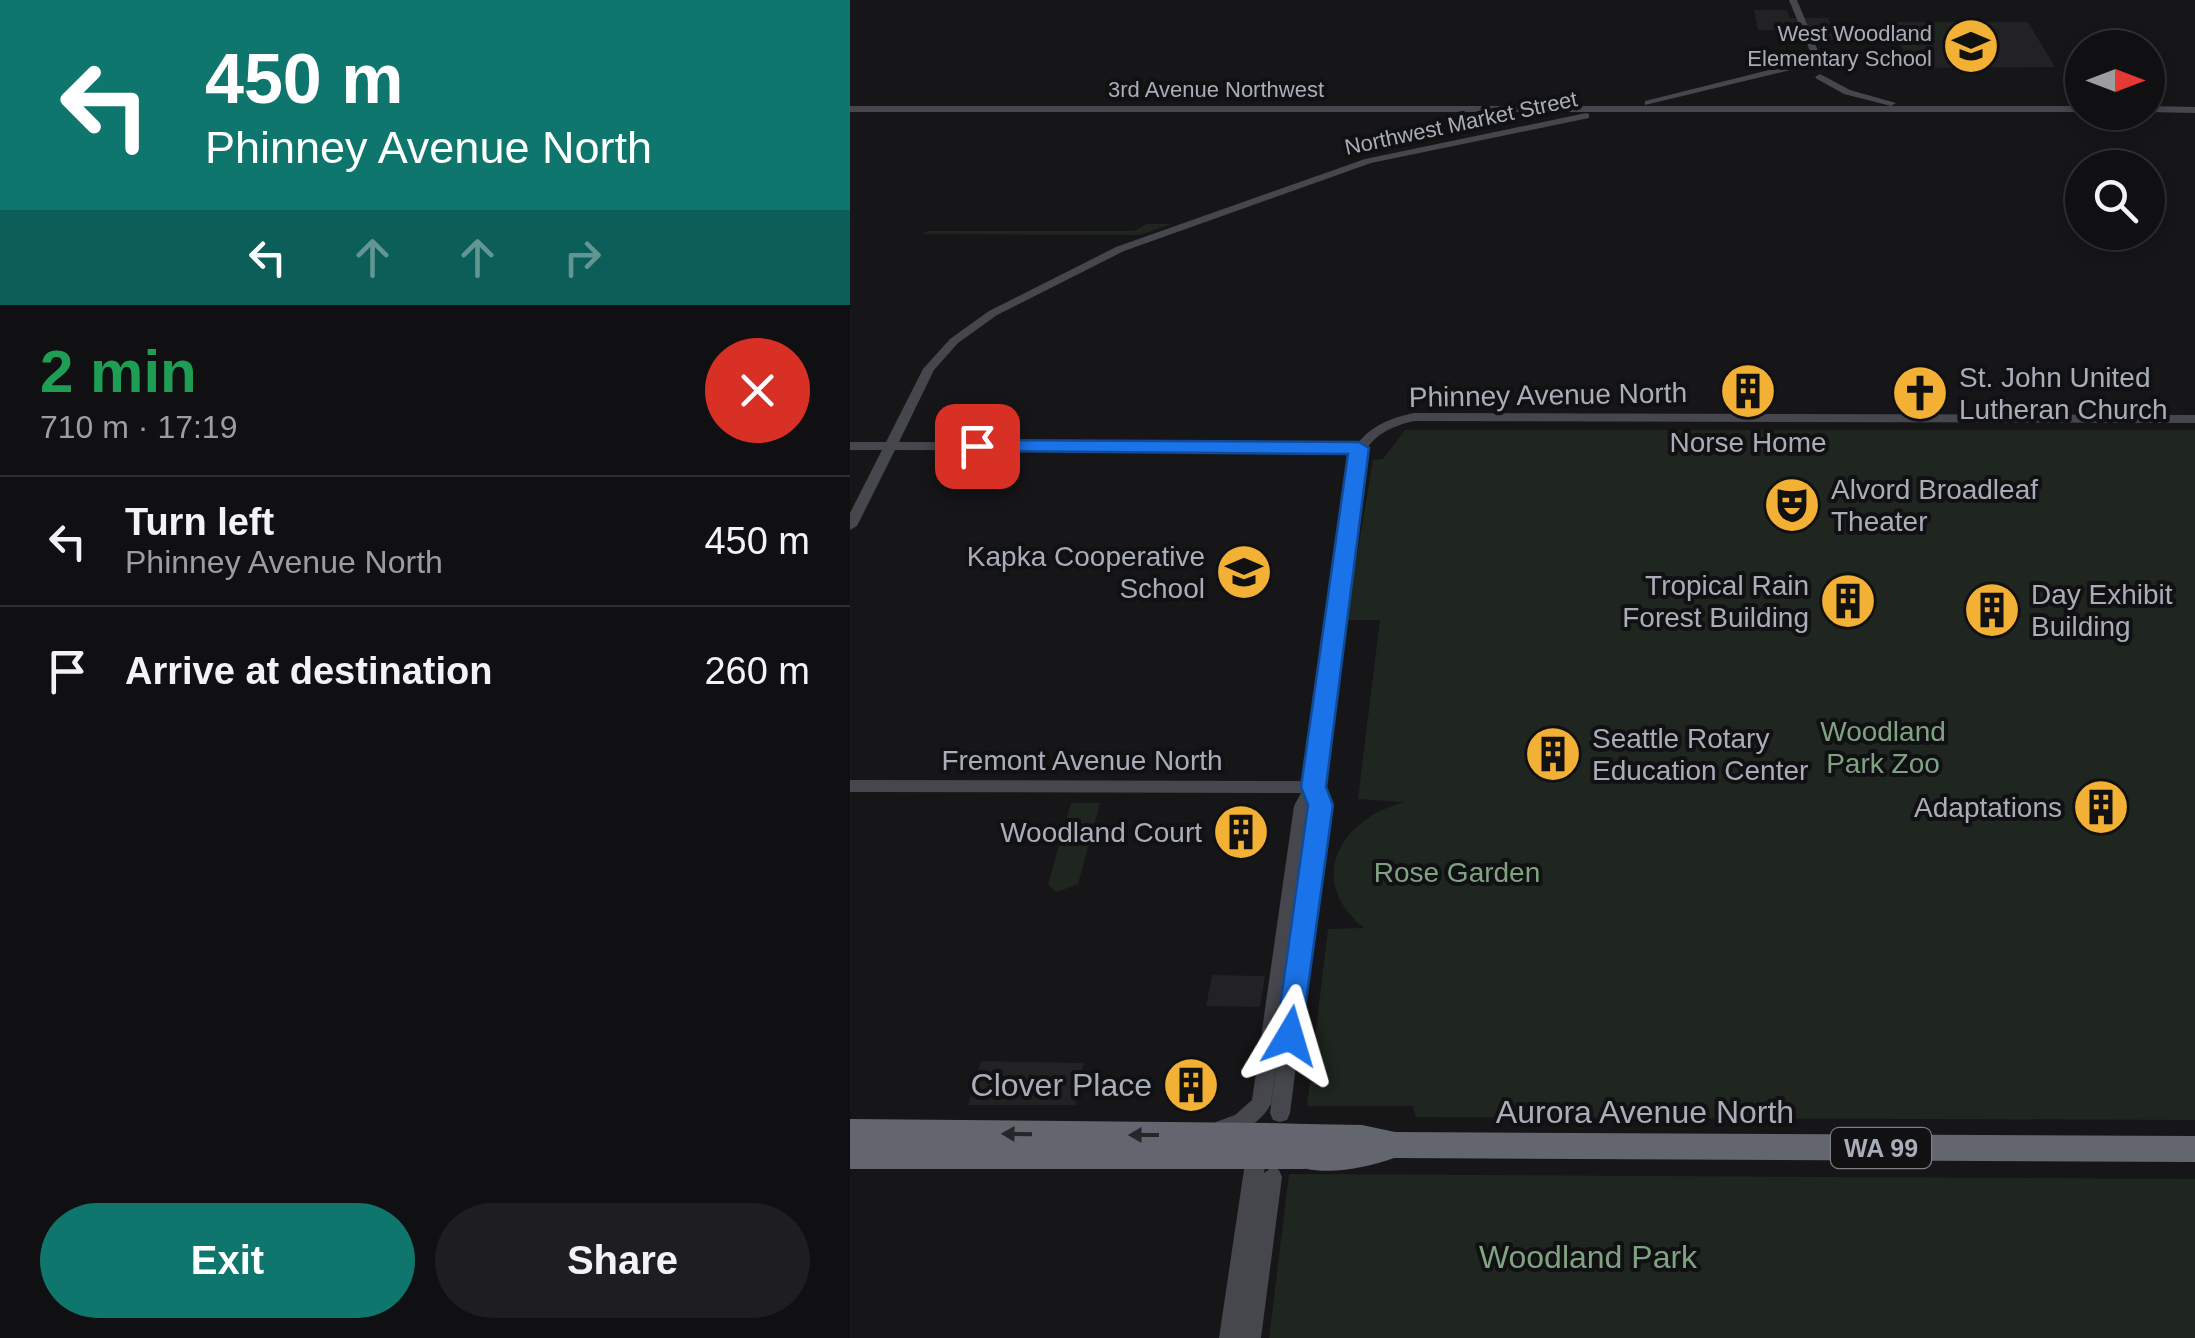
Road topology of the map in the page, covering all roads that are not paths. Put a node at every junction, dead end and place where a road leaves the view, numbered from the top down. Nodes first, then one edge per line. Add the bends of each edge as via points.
1 (1794, 2) edge
2 (1803, 44) junction
3 (1813, 56) junction
4 (1785, 68) junction
5 (1819, 75) junction
6 (1651, 103) junction
7 (850, 109) edge
8 (1582, 109) junction
9 (1662, 109) junction
10 (1830, 109) junction
11 (1898, 109) junction
12 (2065, 109) edge
13 (1621, 110) junction
14 (2165, 110) edge
15 (2195, 110) edge
16 (1598, 114) junction
17 (2195, 419) edge
18 (850, 446) edge
19 (890, 446) junction
20 (1359, 448) junction
21 (850, 526) edge
22 (850, 786) edge
23 (1313, 787) junction
24 (850, 1132) edge
25 (1206, 1136) junction
26 (1268, 1148) junction
27 (2195, 1149) edge
28 (850, 1156) edge
29 (1230, 1338) edge
30 (1250, 1338) edge

1 - 2 street
1 - 3 street
2 - 3 street
2 - 4 street via 1803,56
3 - 4 street, Northwest Market Street
3 - 5 street
4 - 6 street, Northwest Market Street
5 - 10 street
5 - 11 street
6 - 9 street
6 - 13 street, Northwest Market Street
7 - 8 street, 3rd Avenue Northwest
8 - 13 street, 3rd Avenue Northwest
8 - 16 street, 3rd Avenue Northwest
9 - 10 street, 3rd Avenue Northwest
9 - 13 street, 3rd Avenue Northwest
10 - 11 street, 3rd Avenue Northwest
11 - 12 street, 3rd Avenue Northwest
13 - 16 street, Northwest Market Street
14 - 15 street
16 - 19 street, Northwest Market Street via 1368,161 1092,261 974,325 929,369
17 - 20 street, Phinney Avenue North via 1414,417 1376,431
18 - 19 street
19 - 20 street
19 - 21 street, Northwest Market Street
20 - 23 street
22 - 23 street, Fremont Avenue North
23 - 25 street via 1302,806 1261,1104 1242,1122
23 - 26 street via 1320,805
25 -> 24 highway, Aurora Avenue North / WA 99
25 - 26 highway, Aurora Avenue North / WA 99
26 - 27 highway, Aurora Avenue North / WA 99, bridge via 1361,1155 1396,1145
26 - 28 highway, Aurora Avenue North / WA 99
26 - 29 street
26 - 30 street

